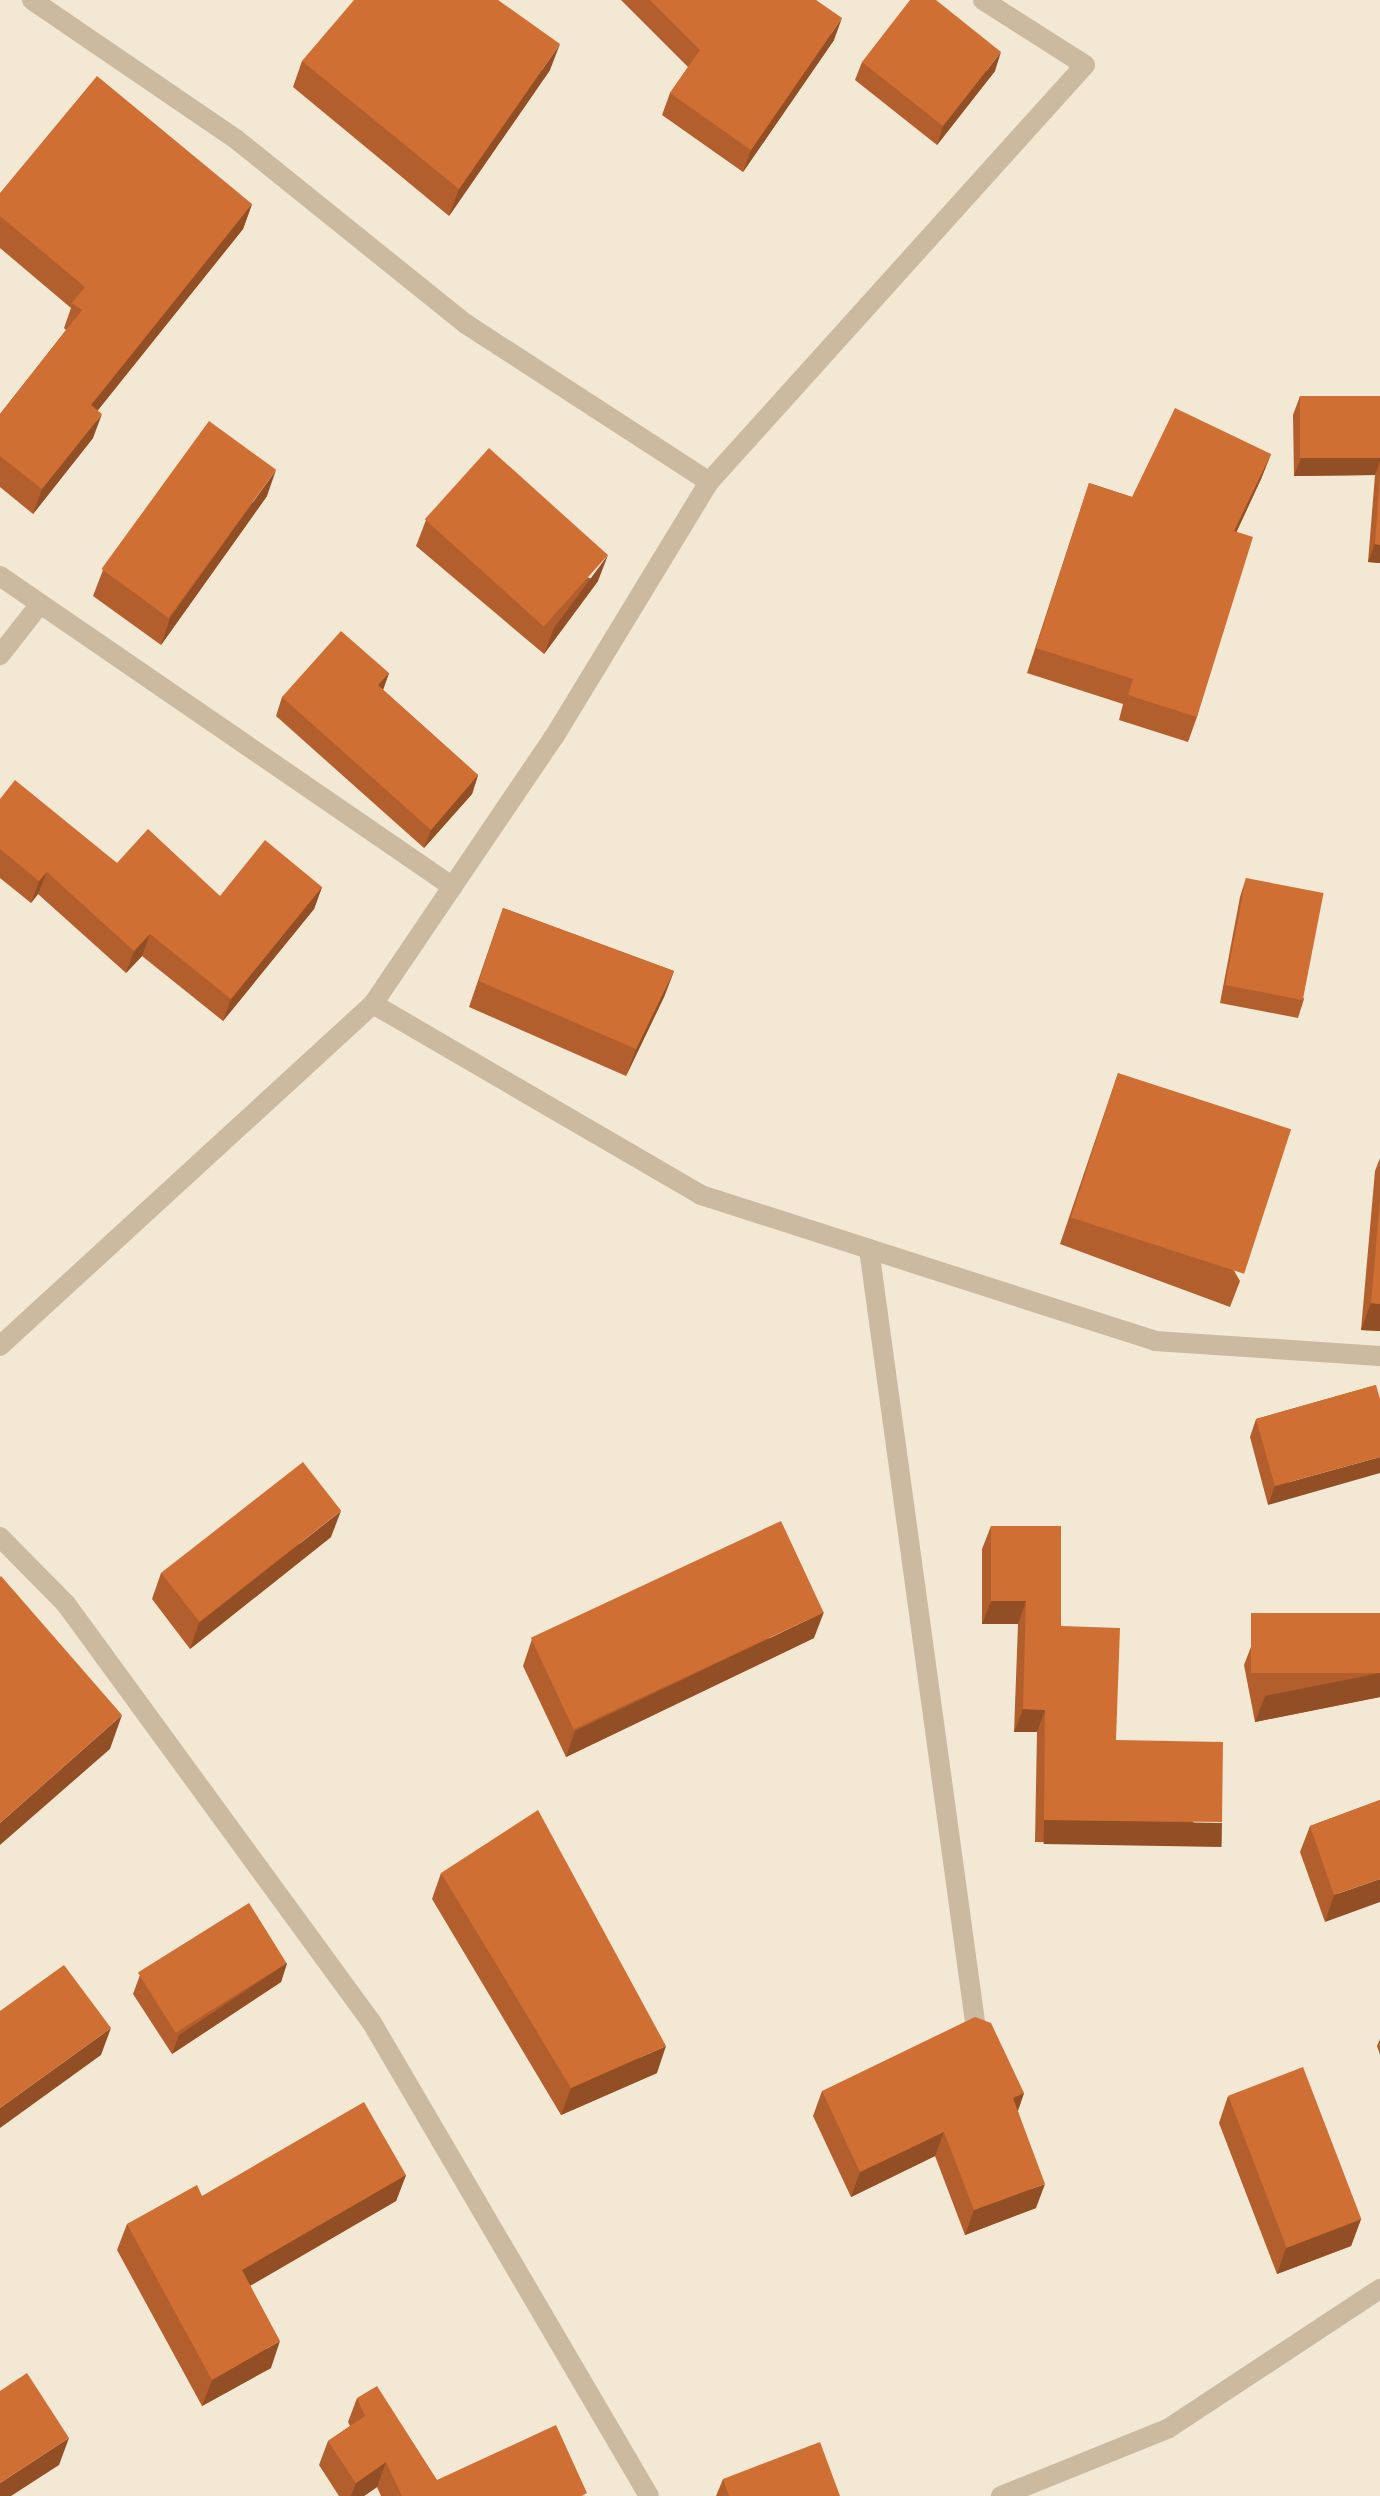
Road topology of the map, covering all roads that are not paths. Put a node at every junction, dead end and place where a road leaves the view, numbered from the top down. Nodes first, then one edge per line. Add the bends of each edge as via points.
1 (32, 0) edge
2 (983, 0) edge
3 (709, 482) junction
4 (0, 576) edge
5 (40, 604) junction
6 (0, 655) edge
7 (453, 887) junction
8 (373, 1004) junction
9 (869, 1249) junction
10 (0, 1346) edge
11 (1380, 1356) edge
12 (0, 1537) edge
13 (977, 2036) edge
14 (1380, 2289) edge
15 (649, 2496) edge
16 (1001, 2496) edge

1 - 3 street via 237,140 466,324
2 - 3 street via 1085,65
3 - 7 street via 554,737
4 - 5 street
5 - 6 street
5 - 7 street
7 - 8 street
8 - 9 street via 701,1195
8 - 10 street
9 - 11 street via 1155,1341
9 - 13 street
12 - 15 street via 66,1604 372,2023
14 - 16 street via 1169,2428

